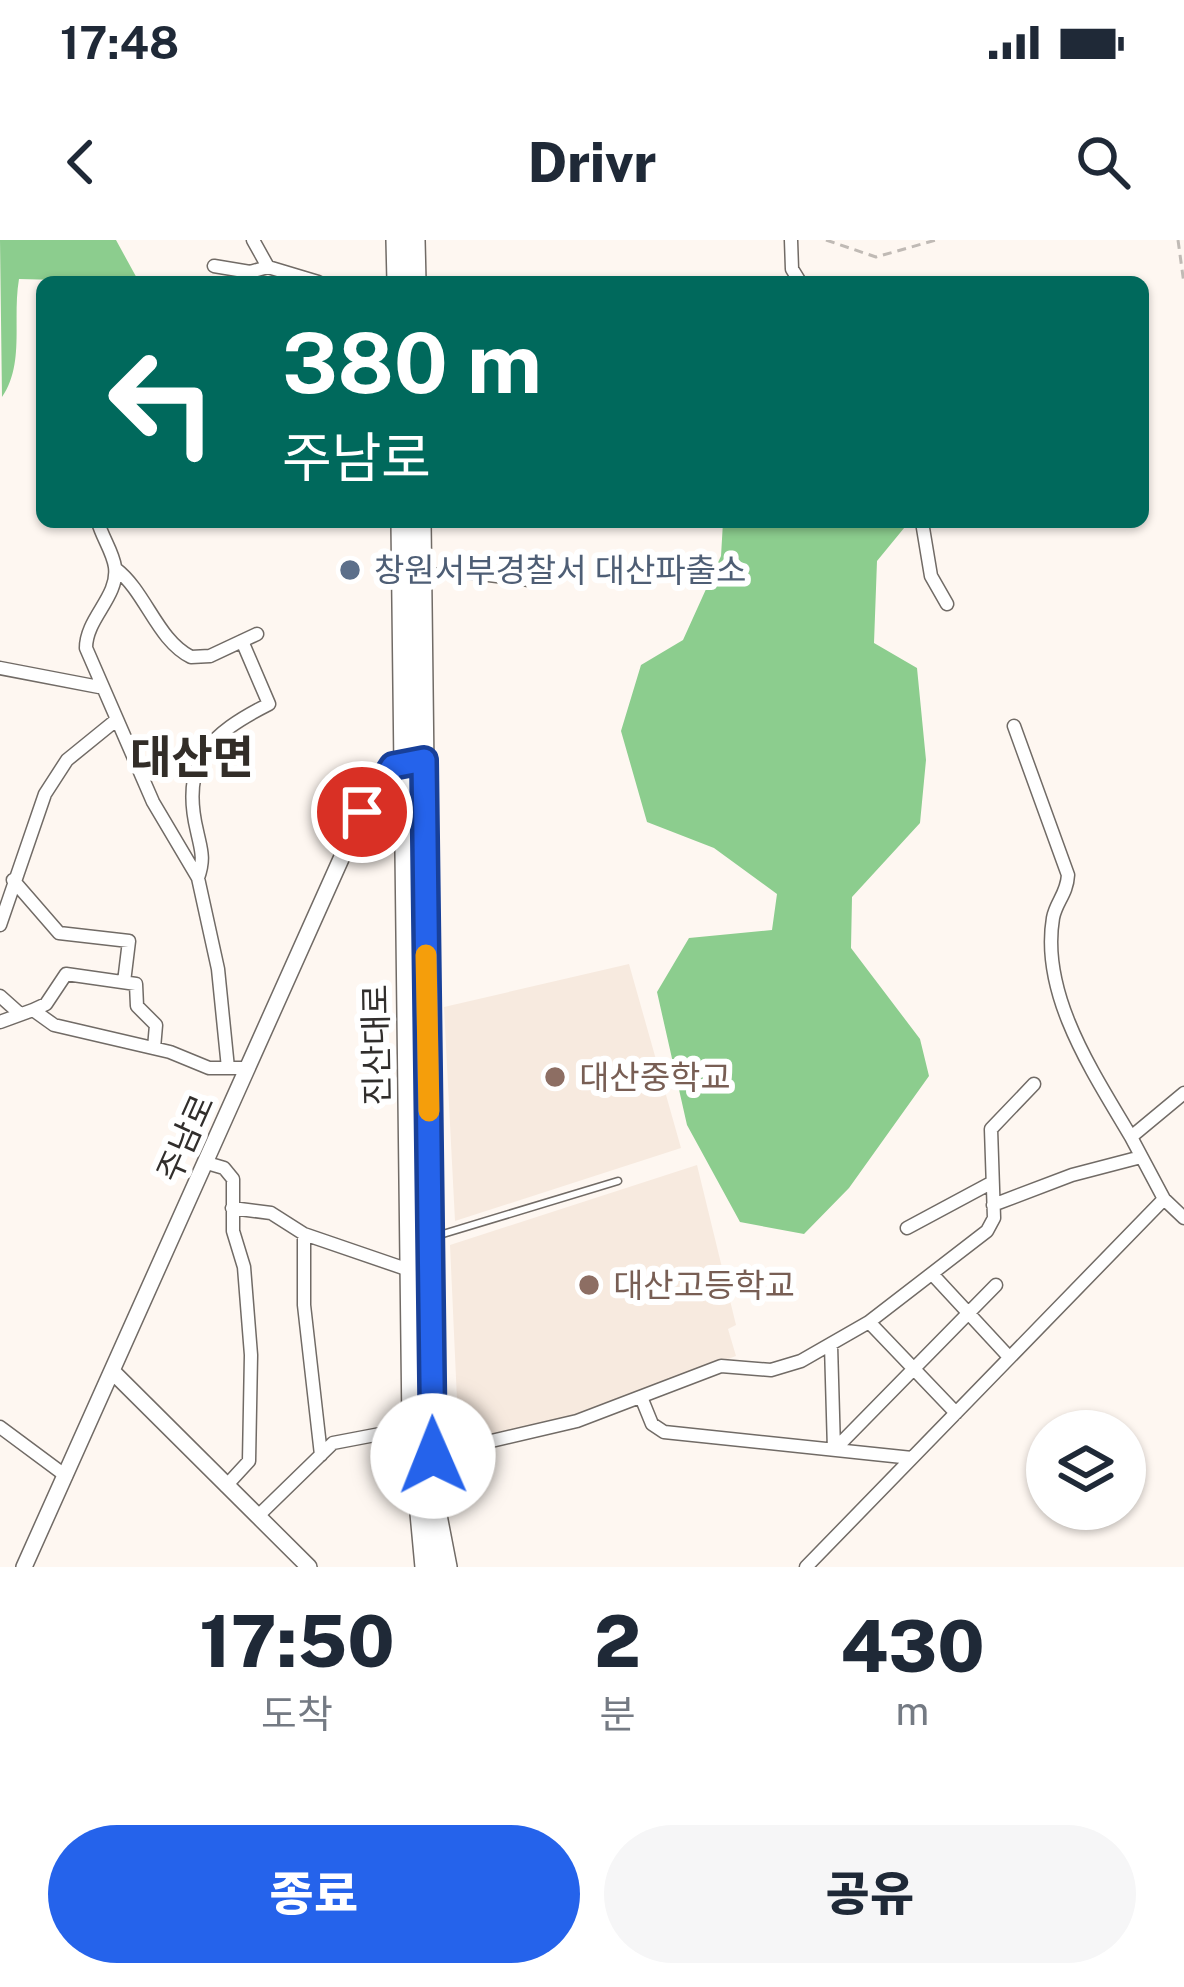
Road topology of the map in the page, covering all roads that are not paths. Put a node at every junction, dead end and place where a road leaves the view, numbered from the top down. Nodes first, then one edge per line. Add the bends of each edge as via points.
1 (253, 240) edge
2 (397, 240) edge
3 (415, 240) edge
4 (791, 240) edge
5 (214, 266) dead end
6 (268, 267) junction
7 (298, 276) edge
8 (398, 276) edge
9 (415, 276) edge
10 (796, 276) edge
11 (100, 528) edge
12 (403, 528) edge
13 (419, 528) edge
14 (923, 528) edge
15 (116, 569) junction
16 (412, 569) junction
17 (529, 583) dead end
18 (947, 604) dead end
19 (257, 634) dead end
20 (242, 641) junction
21 (0, 668) edge
22 (99, 687) junction
23 (115, 721) junction
24 (1014, 726) dead end
25 (415, 760) junction
26 (362, 812) junction
27 (406, 833) junction
28 (198, 878) junction
29 (14, 880) junction
30 (0, 925) edge
31 (124, 982) junction
32 (0, 996) edge
33 (26, 1011) junction
34 (0, 1022) edge
35 (154, 1048) junction
36 (228, 1068) junction
37 (248, 1068) junction
38 (1034, 1084) dead end
39 (1184, 1093) edge
40 (1131, 1137) junction
41 (1142, 1157) junction
42 (207, 1163) junction
43 (618, 1181) dead end
44 (989, 1184) junction
45 (1164, 1199) junction
46 (993, 1205) junction
47 (232, 1208) junction
48 (1184, 1218) edge
49 (907, 1228) dead end
50 (304, 1234) junction
51 (421, 1238) junction
52 (412, 1271) junction
53 (934, 1276) junction
54 (996, 1286) dead end
55 (966, 1313) junction
56 (869, 1322) junction
57 (831, 1345) junction
58 (1009, 1357) junction
59 (912, 1370) junction
60 (112, 1371) junction
61 (641, 1396) junction
62 (956, 1413) junction
63 (0, 1427) edge
64 (422, 1427) junction
65 (834, 1450) junction
66 (321, 1455) junction
67 (423, 1456) junction
68 (912, 1458) junction
69 (66, 1476) junction
70 (226, 1486) junction
71 (258, 1516) junction
72 (24, 1567) edge
73 (309, 1567) edge
74 (426, 1567) edge
75 (446, 1567) edge
76 (806, 1567) edge

1 - 6 street
2 - 8 main road
3 - 9 main road
4 - 10 street
5 - 6 street
6 - 7 street
11 - 15 street
12 - 16 main road, 진산대로
13 - 16 main road, 진산대로
14 - 18 street via 931,575
15 - 20 street via 137,585 181,652 210,656
15 - 22 street via 86,635
16 - 17 lane
16 - 25 main road, 진산대로
19 - 20 street
20 - 28 street via 269,704 221,731 195,765 190,791 204,855
21 - 22 street
22 - 23 street
23 - 28 street
23 - 29 street via 59,769
24 - 40 street via 1068,875 1053,918 1061,1003
25 - 26 street, 주남로 via 385,773
25 - 27 main road, 진산대로
25 - 51 main road, 진산대로
26 - 27 main road via 389,817
26 - 37 street, 주남로
27 - 51 main road, 진산대로
28 - 36 street
29 - 30 street
29 - 31 street via 59,932 129,941
31 - 33 street via 67,974 46,1004
31 - 35 street via 136,984 137,1006 156,1025
32 - 33 street
33 - 34 street
33 - 35 street
35 - 36 street
36 - 37 street
37 - 42 street, 주남로
38 - 44 street via 991,1129
39 - 40 street
40 - 41 street
41 - 45 street
41 - 46 street
42 - 47 street via 231,1174
42 - 60 street, 주남로
43 - 51 lane
44 - 46 street
44 - 49 street
45 - 48 street
45 - 58 street
46 - 53 street via 987,1231
47 - 50 street via 271,1214
47 - 70 street via 251,1355 249,1461
50 - 52 street
50 - 66 street
51 - 52 main road, 진산대로
51 - 64 main road, 진산대로
52 - 64 main road, 진산대로
53 - 55 street
53 - 56 street
54 - 55 street
55 - 58 street
55 - 59 street
56 - 57 street
56 - 59 street
57 - 61 street via 789,1366 722,1366
57 - 65 street
58 - 62 street
59 - 62 street
59 - 65 street
60 - 69 street, 주남로
60 - 70 street
61 - 65 street via 664,1432
61 - 67 street via 577,1421
62 - 68 street
63 - 69 street
64 - 66 street via 346,1438
64 - 67 main road, 진산대로
65 - 68 street
66 - 71 street
67 - 74 main road, 진산대로
67 - 75 main road, 진산대로
68 - 76 street
69 - 72 street, 주남로
70 - 71 street
71 - 73 street

